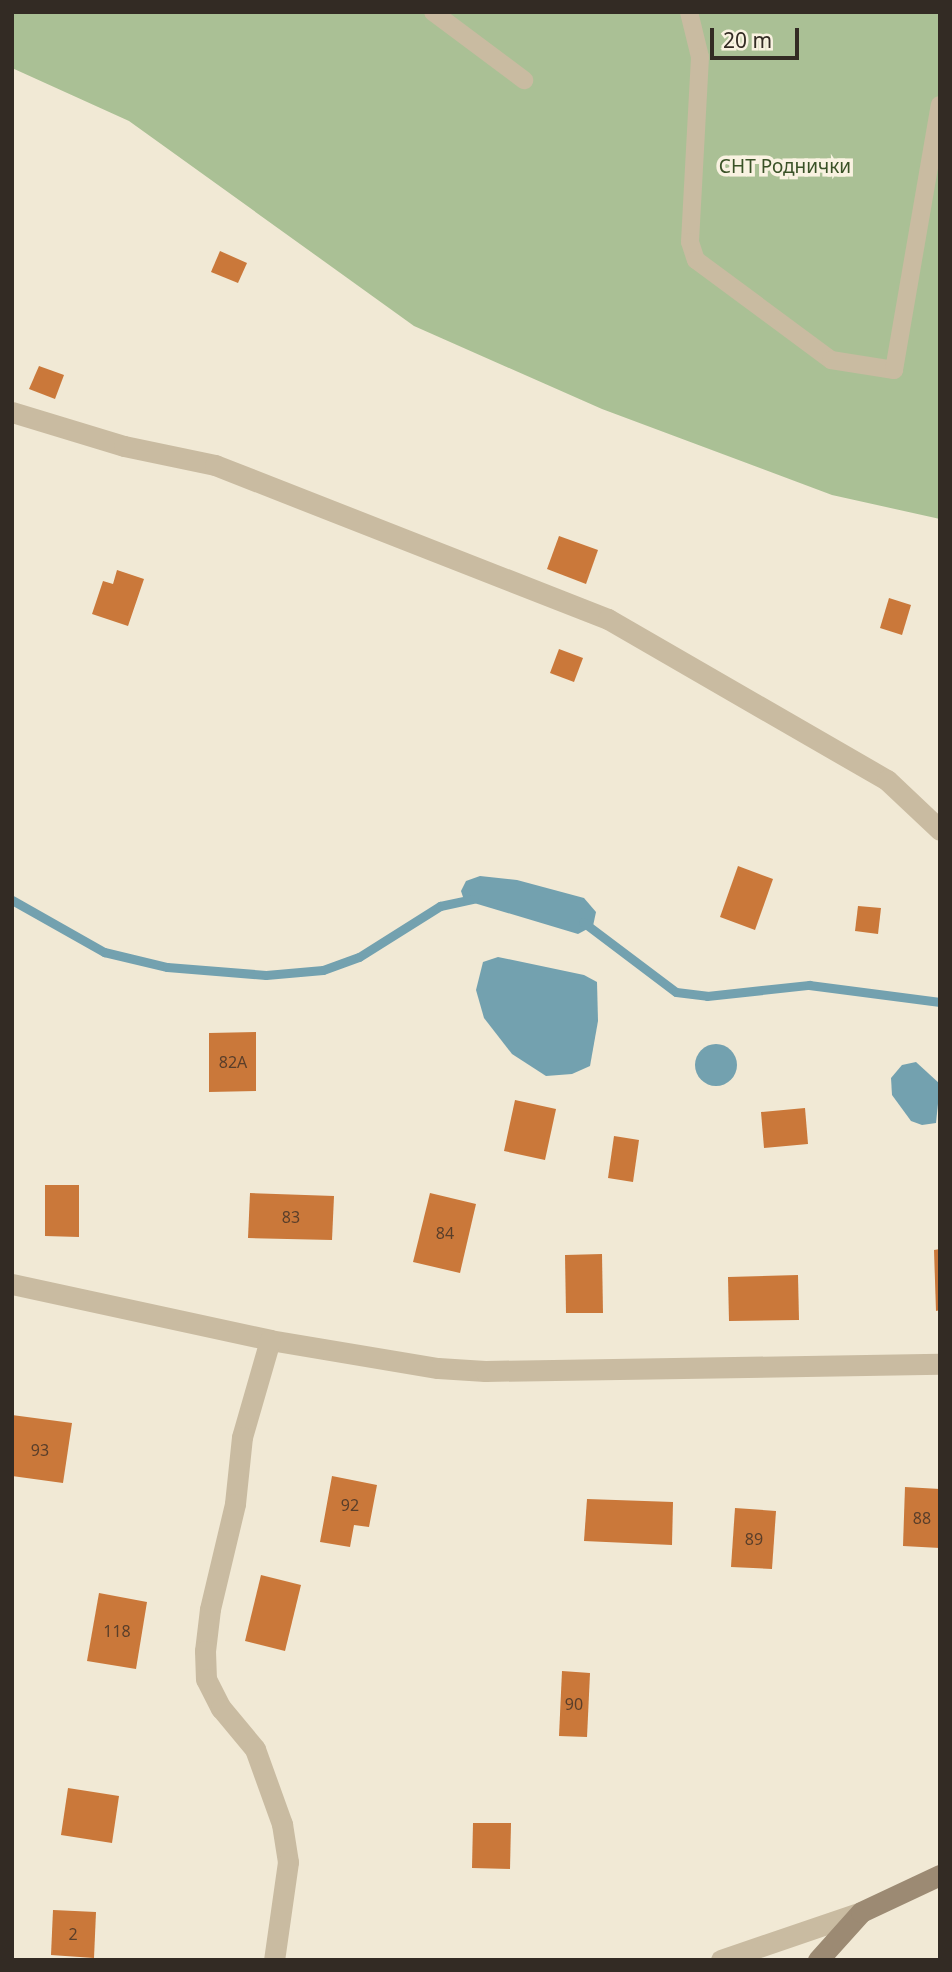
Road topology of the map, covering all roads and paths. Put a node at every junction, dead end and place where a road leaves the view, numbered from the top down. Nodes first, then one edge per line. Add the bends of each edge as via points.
1 (433, 12) edge
2 (689, 12) edge
3 (524, 80) dead end
4 (940, 105) edge
5 (12, 412) edge
6 (940, 830) edge
7 (12, 1284) edge
8 (270, 1340) junction
9 (940, 1363) edge
10 (940, 1875) edge
11 (862, 1912) junction
12 (274, 1960) edge
13 (721, 1960) edge
14 (818, 1960) edge

1 - 3 lane
2 - 4 lane via 700,57 690,242 696,260 831,360 894,370
5 - 6 street via 124,446 215,465 608,619 887,780
7 - 8 street
8 - 9 street via 485,1371
8 - 12 street via 243,1437 235,1504 205,1651 206,1679 221,1708 255,1749 282,1824 288,1862
10 - 11 main road
11 - 13 street
11 - 14 main road

